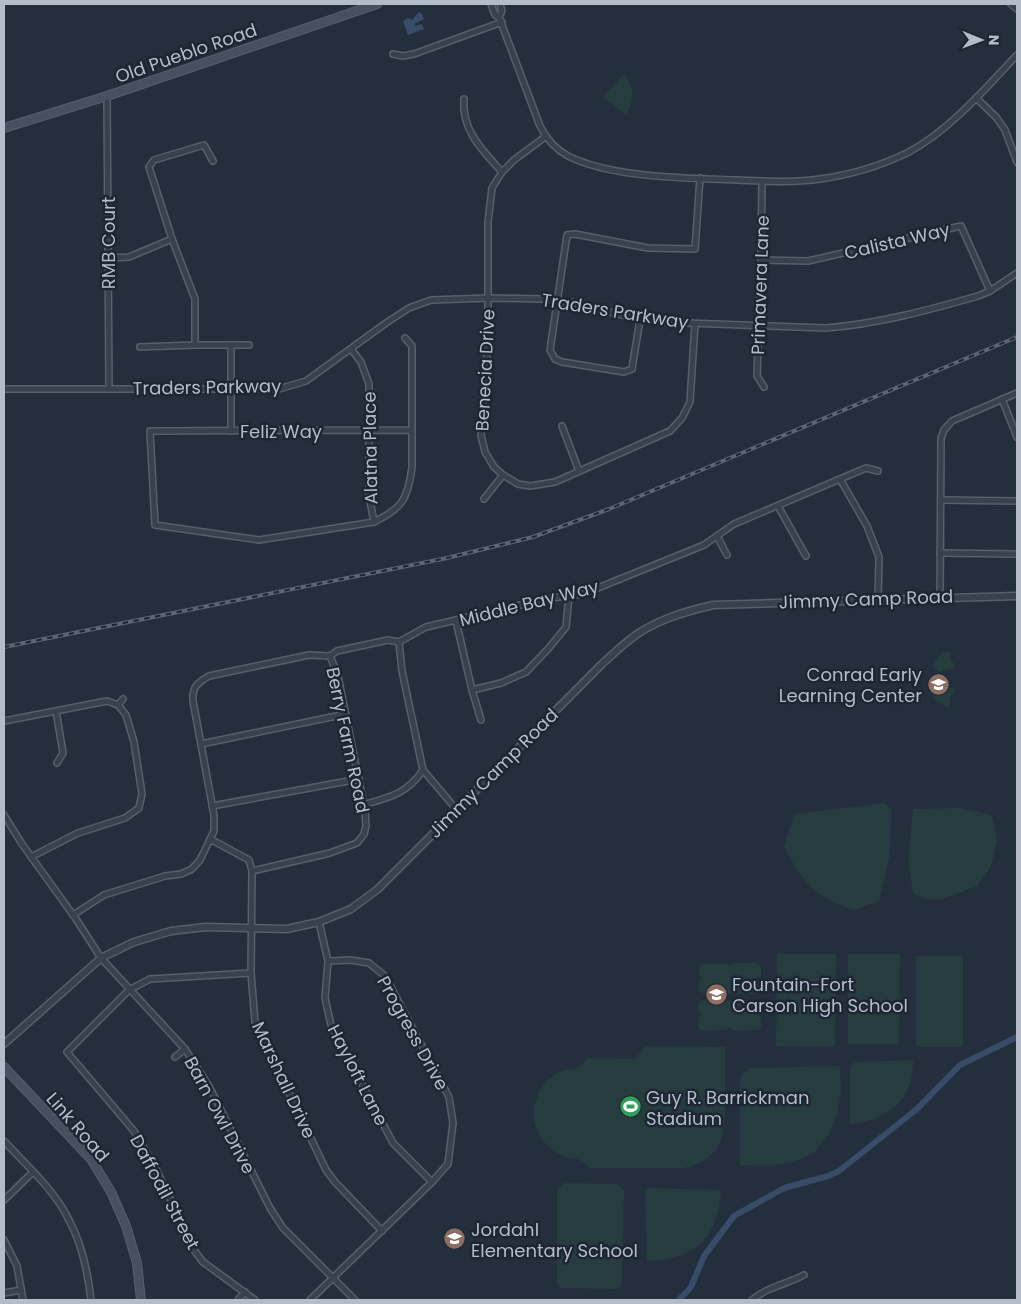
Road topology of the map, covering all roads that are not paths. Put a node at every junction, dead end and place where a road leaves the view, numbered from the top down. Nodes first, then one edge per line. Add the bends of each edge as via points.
1 (377, 4) edge
2 (490, 4) edge
3 (500, 4) edge
4 (1011, 4) edge
5 (1017, 9) edge
6 (501, 20) junction
7 (393, 54) dead end
8 (1017, 55) edge
9 (107, 96) junction
10 (976, 98) junction
11 (464, 99) dead end
12 (4, 128) edge
13 (545, 137) junction
14 (213, 161) dead end
15 (1017, 162) edge
16 (502, 172) junction
17 (700, 178) junction
18 (762, 181) junction
19 (172, 239) junction
20 (108, 258) junction
21 (761, 260) junction
22 (1017, 273) edge
23 (990, 292) junction
24 (489, 298) junction
25 (556, 301) junction
26 (640, 319) junction
27 (695, 324) junction
28 (759, 325) junction
29 (405, 338) dead end
30 (195, 345) junction
31 (231, 345) junction
32 (249, 345) dead end
33 (140, 347) dead end
34 (351, 349) junction
35 (764, 387) dead end
36 (4, 389) edge
37 (109, 389) junction
38 (232, 390) junction
39 (1017, 393) edge
40 (1002, 400) junction
41 (562, 426) dead end
42 (370, 430) junction
43 (412, 430) junction
44 (231, 431) junction
45 (1017, 437) edge
46 (580, 471) junction
47 (878, 471) dead end
48 (503, 475) junction
49 (840, 479) junction
50 (484, 500) dead end
51 (941, 500) junction
52 (1017, 502) edge
53 (778, 506) junction
54 (374, 522) junction
55 (717, 536) junction
56 (940, 553) junction
57 (1017, 554) edge
58 (727, 555) dead end
59 (806, 556) dead end
60 (569, 596) junction
61 (1017, 596) edge
62 (940, 598) junction
63 (878, 599) junction
64 (456, 621) junction
65 (399, 642) junction
66 (330, 656) junction
67 (472, 690) junction
68 (123, 699) dead end
69 (118, 705) junction
70 (56, 711) junction
71 (346, 714) junction
72 (481, 720) dead end
73 (4, 721) edge
74 (201, 744) junction
75 (57, 763) dead end
76 (423, 770) junction
77 (358, 779) junction
78 (364, 805) junction
79 (212, 806) junction
80 (456, 809) junction
81 (4, 814) edge
82 (210, 839) junction
83 (31, 857) junction
84 (252, 871) junction
85 (73, 915) junction
86 (320, 922) junction
87 (252, 928) junction
88 (100, 958) junction
89 (328, 961) junction
90 (251, 973) junction
91 (129, 990) junction
92 (4, 1044) edge
93 (185, 1049) junction
94 (175, 1057) dead end
95 (4, 1067) edge
96 (4, 1141) edge
97 (33, 1172) junction
98 (432, 1182) junction
99 (4, 1200) edge
100 (382, 1231) junction
101 (4, 1240) edge
102 (804, 1275) dead end
103 (332, 1278) junction
104 (21, 1290) junction
105 (245, 1292) junction
106 (4, 1293) edge
107 (23, 1300) edge
108 (90, 1300) edge
109 (141, 1300) edge
110 (238, 1300) edge
111 (255, 1300) edge
112 (310, 1300) edge
113 (354, 1300) edge
114 (752, 1300) edge

1 - 9 main road, Old Pueblo Road
2 - 6 street via 495,16
3 - 6 street
4 - 5 street
6 - 7 street via 414,54
6 - 13 street
8 - 10 street
9 - 12 main road, Old Pueblo Road
9 - 20 street, RMB Court
10 - 15 street via 1005,130
10 - 18 street via 934,136 889,161 820,179
11 - 16 street via 463,110 472,136
13 - 16 street, Benecia Drive
13 - 17 street via 566,155 580,161 616,170
14 - 19 street via 204,145 154,160 149,167
16 - 24 street, Benecia Drive via 492,188 488,222
17 - 18 street
17 - 25 street via 696,249 648,248 567,234
18 - 21 street, Primavera Lane
19 - 20 street via 129,257
19 - 30 street via 195,299
20 - 37 street, RMB Court
21 - 23 street, Calista Way via 808,261 961,226
21 - 28 street, Primavera Lane
22 - 23 street, Traders Parkway
23 - 28 street, Traders Parkway via 848,326
24 - 25 street, Traders Parkway
24 - 34 street, Traders Parkway via 431,300 409,308
24 - 48 street, Benecia Drive via 481,436 485,452
25 - 26 street, Traders Parkway
25 - 26 street via 550,350 555,359 562,362 624,372 632,369
26 - 27 street, Traders Parkway
27 - 28 street, Traders Parkway
27 - 46 street, Benecia Drive via 690,402 682,418 670,431
28 - 35 street, Primavera Lane via 757,376
29 - 43 street via 412,346
30 - 31 street
30 - 33 street
31 - 32 street
31 - 38 street
34 - 38 street, Traders Parkway via 306,381 279,389
34 - 42 street, Alatna Place via 361,362 369,384
36 - 37 street
37 - 38 street, Traders Parkway
38 - 44 street
39 - 40 street
40 - 45 street
40 - 51 street via 952,421 944,430 941,438
41 - 46 street
42 - 43 street, Feliz Way
42 - 44 street, Feliz Way
42 - 54 street, Alatna Place via 369,496
43 - 54 street via 412,467 402,503
44 - 54 street, Feliz Way via 150,431 155,525 259,540
46 - 48 street, Benecia Drive via 555,482 530,486 518,484
47 - 49 street, Middle Bay Way via 866,468
48 - 50 street
49 - 53 street, Middle Bay Way
49 - 63 street via 867,526 879,557
51 - 52 street
51 - 56 street
53 - 55 street, Middle Bay Way via 734,524
53 - 59 street
55 - 58 street
55 - 60 street, Middle Bay Way via 704,545 583,594
56 - 57 street
56 - 62 street
60 - 64 street, Middle Bay Way
60 - 67 street via 566,627 526,672 501,683
61 - 62 street, Jimmy Camp Road
62 - 63 street, Jimmy Camp Road
63 - 80 street, Jimmy Camp Road via 713,605 660,622 629,640 609,658
64 - 65 street, Middle Bay Way via 426,627
64 - 67 street
65 - 66 street via 388,640 337,651
65 - 76 street
66 - 71 street, Berry Farm Road
66 - 74 street, Berry Farm Road via 309,654 209,676 199,682 192,691
67 - 72 street
68 - 69 street
69 - 70 street via 107,701
69 - 83 street via 126,715 134,742 142,794 139,808 125,818 78,833
70 - 73 street
70 - 75 street via 63,754
71 - 74 street
71 - 77 street, Berry Farm Road
74 - 79 street, Berry Farm Road
76 - 78 street via 416,781 395,796
76 - 80 street
77 - 78 street, Berry Farm Road
77 - 79 street
78 - 84 street, Berry Farm Road via 366,826 357,843 330,853
79 - 82 street, Berry Farm Road via 214,831
80 - 86 street, Jimmy Camp Road via 378,889 351,909
81 - 83 street, Barn Owl Drive
82 - 84 street via 249,860
82 - 85 street, Berry Farm Road via 192,869 104,895
83 - 85 street, Barn Owl Drive
84 - 87 street, Marshall Drive
85 - 88 street, Barn Owl Drive
86 - 87 street, Jimmy Camp Road via 287,929
86 - 89 street, Hayloft Lane
87 - 88 street, Jimmy Camp Road via 206,927 171,931 134,942
87 - 90 street, Marshall Drive
88 - 91 street, Barn Owl Drive
88 - 92 street, Jimmy Camp Road
89 - 98 street, Hayloft Lane via 325,998 331,1025 393,1143
89 - 98 street, Progress Drive via 351,960 369,964 386,976 449,1097 453,1124 448,1164
90 - 91 street, Daffodil Street via 150,979
90 - 100 street, Marshall Drive via 255,1022 326,1170
91 - 93 street, Barn Owl Drive
91 - 105 street, Daffodil Street via 67,1052 134,1131 155,1167 185,1238 204,1262
93 - 94 street
93 - 103 street, Barn Owl Drive via 210,1088 270,1208 284,1228
95 - 109 main road, Link Road via 91,1159 111,1192 137,1263
96 - 97 street
97 - 99 street
97 - 108 street via 70,1221 88,1271
98 - 100 street, Progress Drive
100 - 103 street, Progress Drive
101 - 104 street via 17,1266
102 - 114 street via 770,1288
103 - 112 street, Progress Drive
103 - 113 street, Barn Owl Drive
104 - 106 street
104 - 107 street
105 - 110 street
105 - 111 street, Daffodil Street

